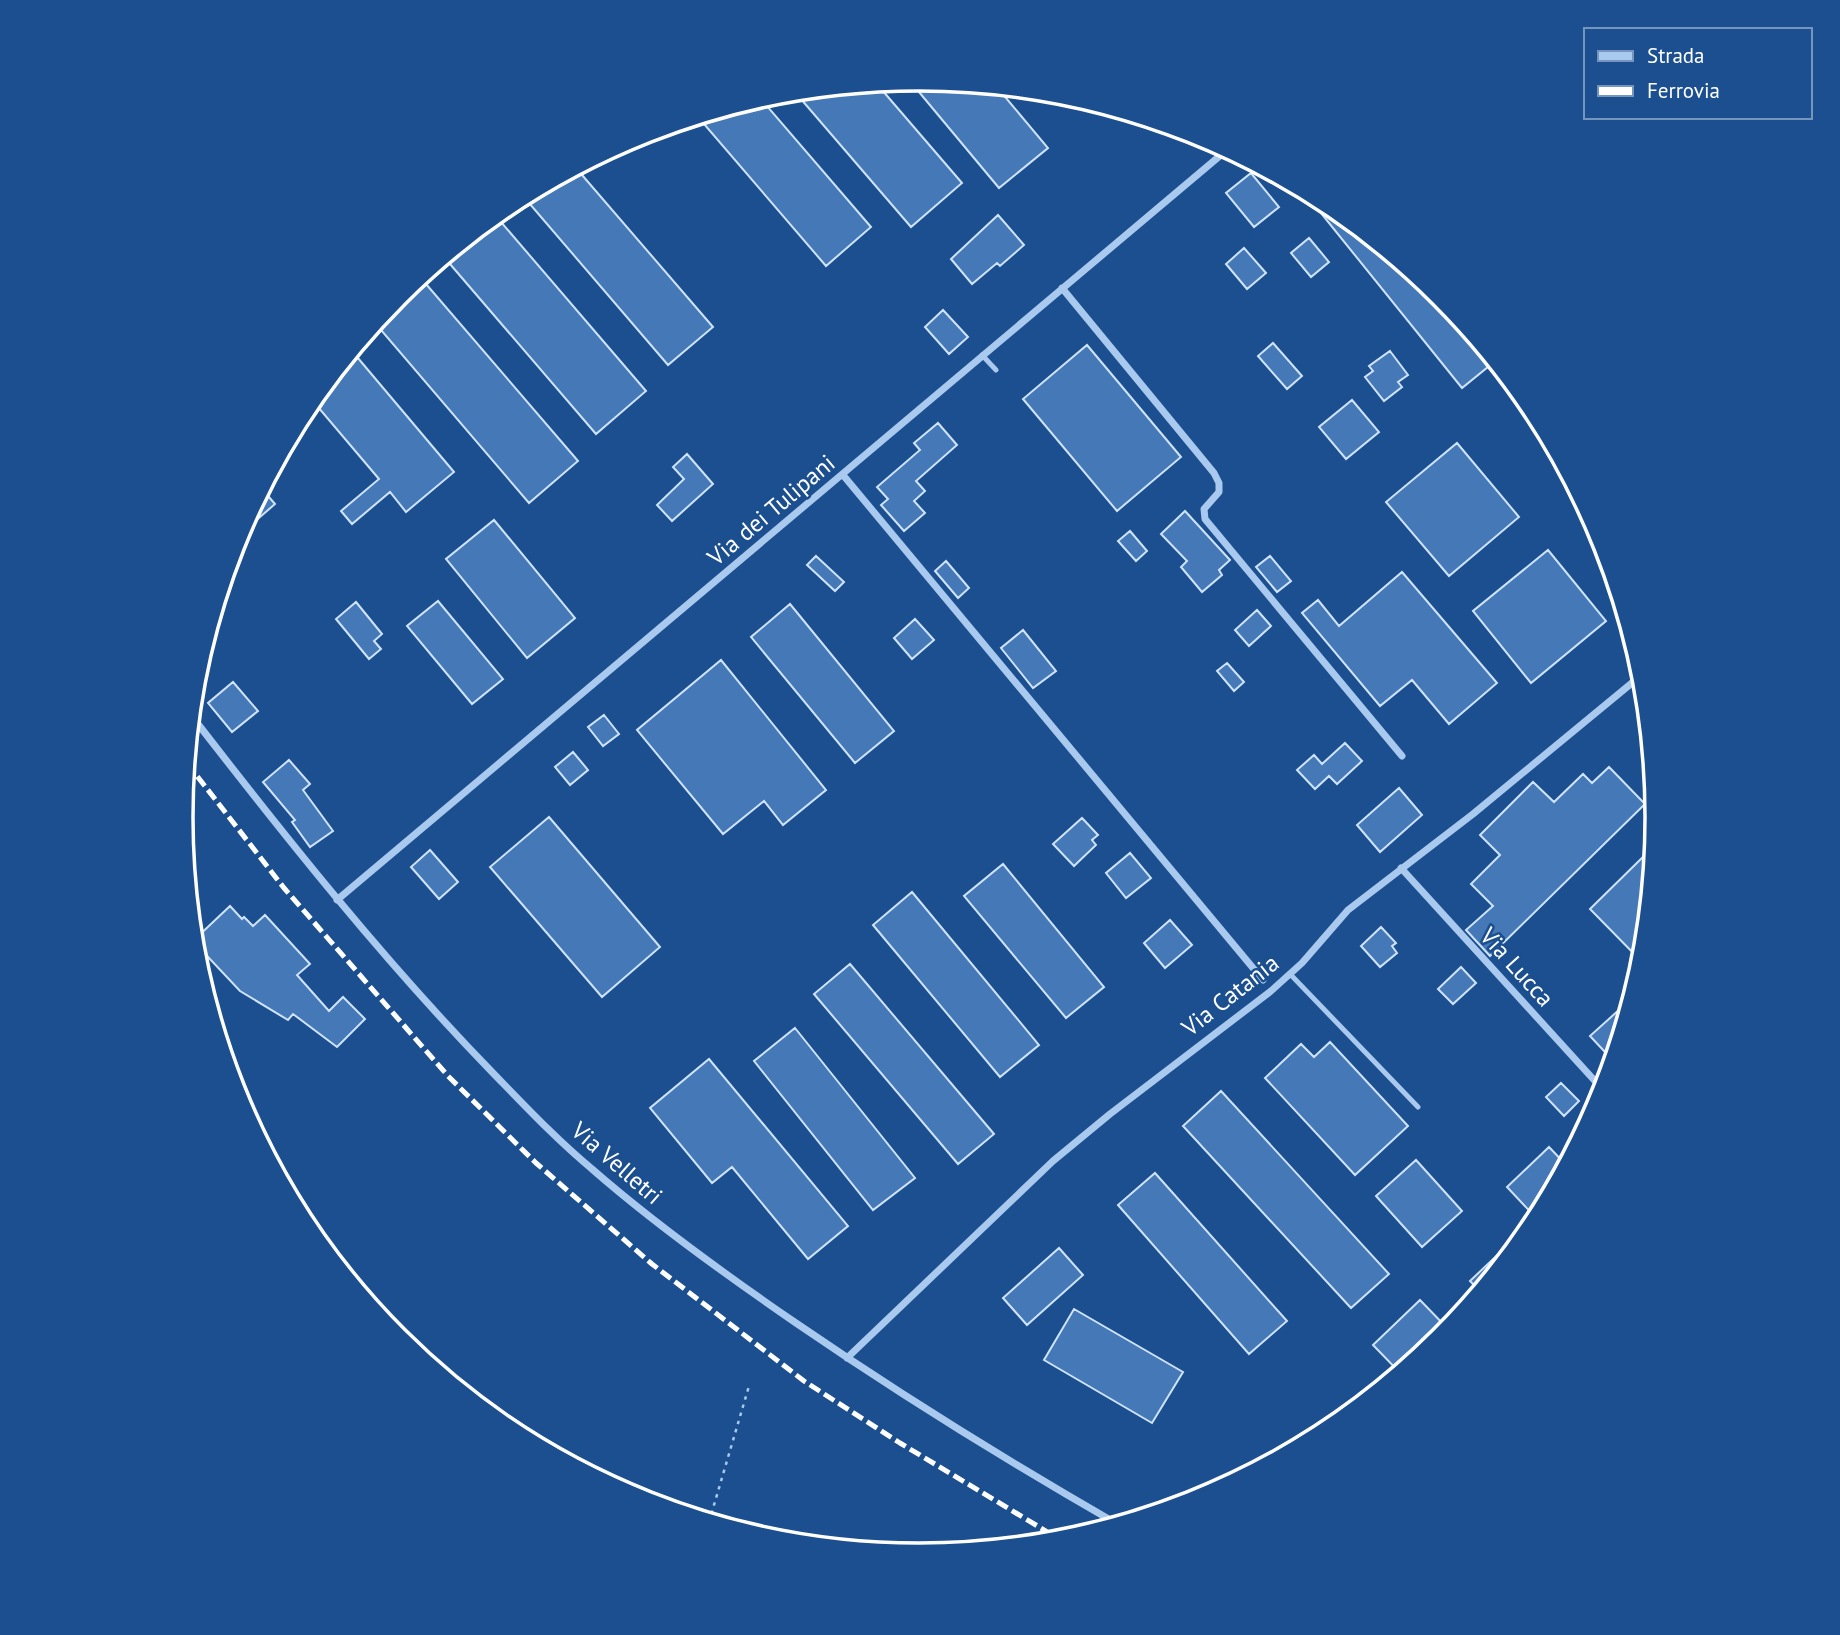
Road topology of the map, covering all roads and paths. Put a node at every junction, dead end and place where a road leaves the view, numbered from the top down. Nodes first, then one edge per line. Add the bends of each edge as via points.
1 (1220, 156) edge
2 (1062, 288) junction
3 (982, 355) junction
4 (996, 370) dead end
5 (843, 475) junction
6 (1634, 681) edge
7 (200, 726) edge
8 (1402, 756) dead end
9 (1401, 868) junction
10 (337, 900) junction
11 (1290, 974) junction
12 (1263, 980) dead end
13 (1596, 1082) edge
14 (1418, 1107) dead end
15 (847, 1358) junction
16 (749, 1385) dead end
17 (712, 1513) edge
18 (1108, 1519) edge

1 - 2 street, Via dei Tulipani
2 - 3 street, Via dei Tulipani
2 - 8 street via 1214,473 1219,492 1204,509 1205,519
3 - 4 lane
3 - 5 street, Via dei Tulipani
5 - 10 street, Via dei Tulipani
5 - 12 street
6 - 9 street, Via Catania
7 - 10 street, Via Velletri
9 - 11 street, Via Catania via 1341,917
9 - 13 street, Via Lucca
10 - 15 street, Via Velletri via 460,1039 590,1168 735,1281
11 - 14 lane
11 - 15 street, Via Catania via 1053,1161
15 - 18 street, Via Velletri via 1014,1465
16 - 17 path

